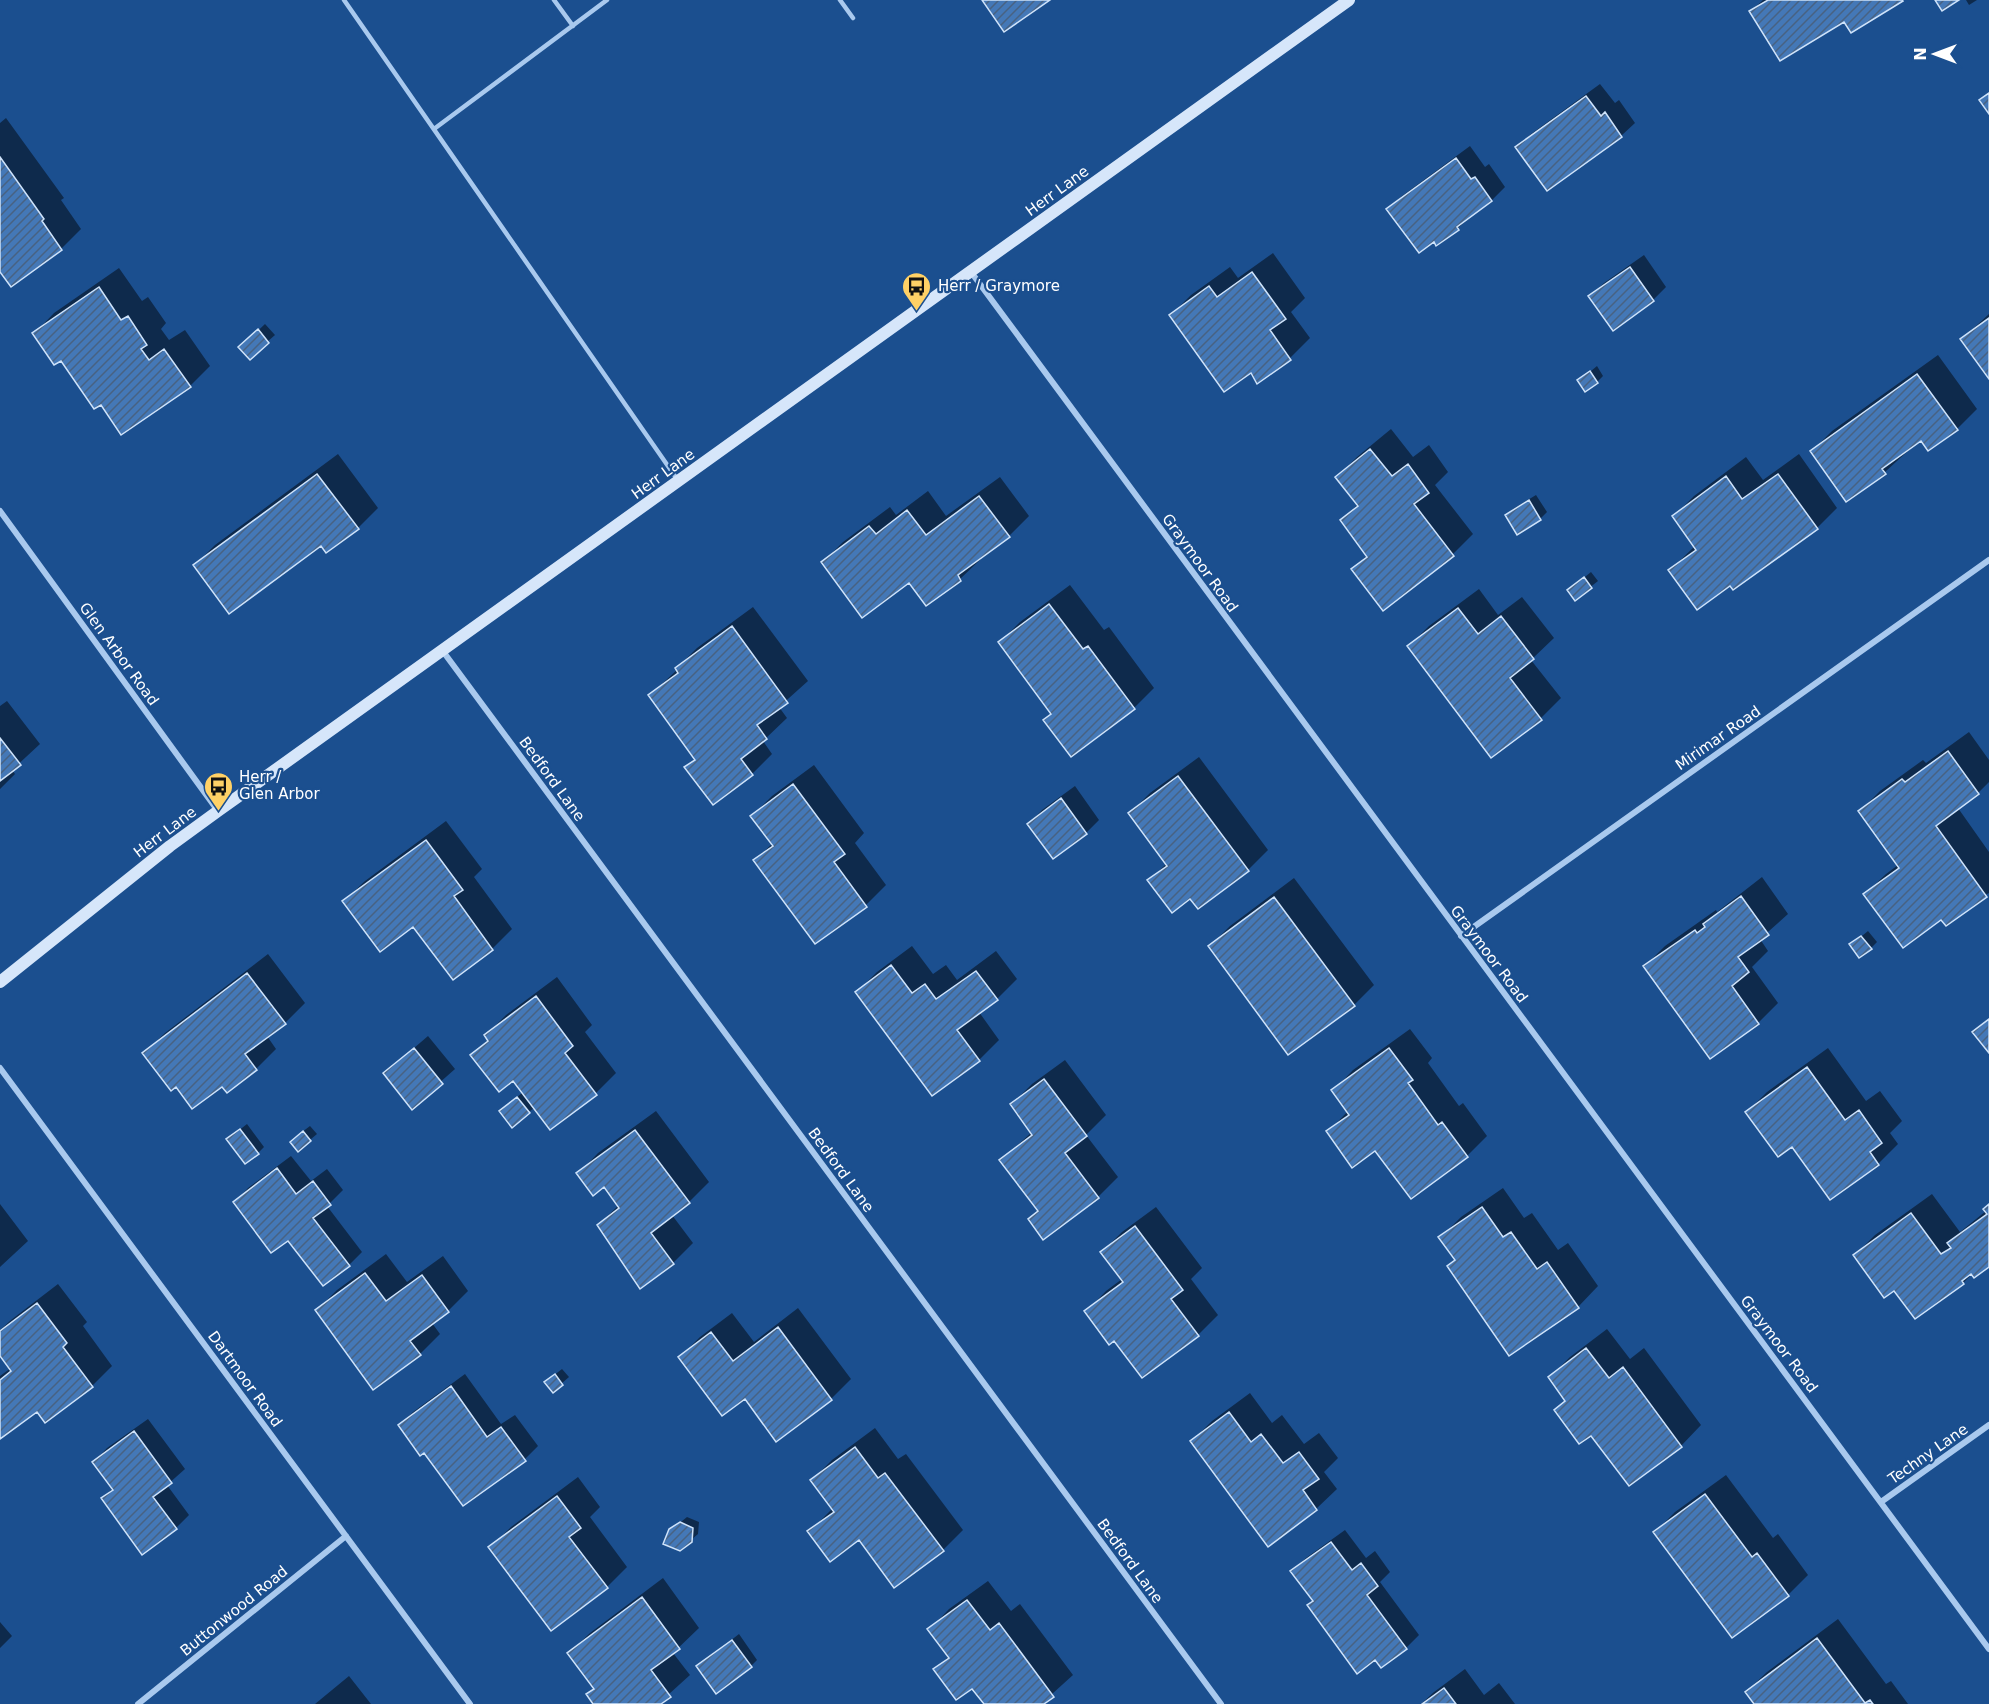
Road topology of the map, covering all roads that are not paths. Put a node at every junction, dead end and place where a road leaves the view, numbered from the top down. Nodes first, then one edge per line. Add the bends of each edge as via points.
1 (344, 0) edge
2 (554, 0) edge
3 (607, 0) edge
4 (840, 0) edge
5 (1349, 0) edge
6 (853, 18) dead end
7 (573, 26) junction
8 (434, 129) junction
9 (971, 272) junction
10 (678, 482) junction
11 (0, 511) edge
12 (1989, 560) edge
13 (442, 650) junction
14 (218, 811) junction
15 (1461, 936) junction
16 (0, 982) edge
17 (0, 1068) edge
18 (1989, 1425) edge
19 (1881, 1502) junction
20 (346, 1536) junction
21 (1989, 1649) edge
22 (138, 1704) edge
23 (470, 1704) edge
24 (1221, 1704) edge

1 - 8 lane
2 - 7 lane
3 - 7 lane
4 - 6 lane
5 - 9 main road, Herr Lane
7 - 8 lane
8 - 10 lane
9 - 10 main road, Herr Lane
9 - 15 street, Graymoor Road
10 - 13 main road, Herr Lane
11 - 14 street, Glen Arbor Road
12 - 15 street, Mirimar Road
13 - 14 main road, Herr Lane
13 - 24 street, Bedford Lane
14 - 16 main road, Herr Lane
15 - 19 street, Graymoor Road
17 - 20 street, Dartmoor Road
18 - 19 street, Techny Lane
19 - 21 street, Graymoor Road
20 - 22 street, Buttonwood Road
20 - 23 street, Dartmoor Road

